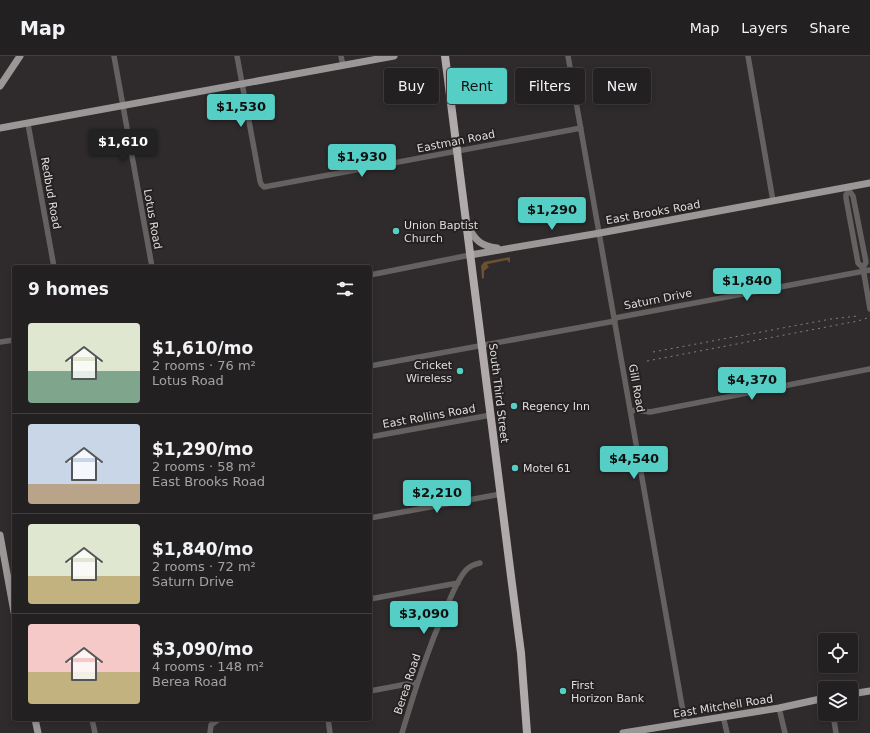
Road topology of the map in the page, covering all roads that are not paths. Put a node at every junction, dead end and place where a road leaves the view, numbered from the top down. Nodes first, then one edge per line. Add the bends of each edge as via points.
1 (20, 56) edge
2 (114, 56) edge
3 (237, 56) edge
4 (341, 56) edge
5 (394, 56) edge
6 (445, 56) edge
7 (568, 56) edge
8 (748, 56) edge
9 (343, 66) junction
10 (242, 85) junction
11 (0, 86) edge
12 (122, 106) junction
13 (0, 124) edge
14 (28, 124) junction
15 (9, 127) junction
16 (0, 128) edge
17 (581, 128) junction
18 (457, 151) junction
19 (870, 183) edge
20 (848, 189) junction
21 (773, 201) junction
22 (468, 228) junction
23 (600, 233) junction
24 (507, 249) junction
25 (470, 255) junction
26 (54, 265) edge
27 (152, 265) edge
28 (863, 270) junction
29 (870, 270) edge
30 (372, 274) edge
31 (870, 309) edge
32 (615, 319) junction
33 (12, 340) edge
34 (0, 342) edge
35 (482, 346) junction
36 (372, 366) edge
37 (870, 369) edge
38 (631, 411) junction
39 (491, 415) junction
40 (372, 437) edge
41 (501, 494) junction
42 (372, 518) edge
43 (0, 535) edge
44 (480, 563) dead end
45 (458, 583) junction
46 (372, 599) edge
47 (12, 601) edge
48 (418, 682) junction
49 (372, 691) edge
50 (870, 691) edge
51 (858, 693) edge
52 (818, 700) edge
53 (779, 708) junction
54 (723, 716) junction
55 (35, 721) edge
56 (92, 721) edge
57 (216, 721) edge
58 (328, 721) edge
59 (834, 721) edge
60 (685, 723) junction
61 (38, 733) edge
62 (95, 733) edge
63 (210, 733) edge
64 (330, 733) edge
65 (402, 733) edge
66 (527, 733) edge
67 (623, 733) edge
68 (727, 733) edge
69 (785, 733) edge
70 (836, 733) edge

1 - 11 main road
2 - 12 street, Lotus Road
3 - 10 street
4 - 9 street
5 - 9 main road
6 - 18 highway, South Third Street
7 - 17 street, Gill Road
8 - 21 street
9 - 10 main road
10 - 12 main road
10 - 18 street, Eastman Road via 260,181 264,187
12 - 14 main road
12 - 27 street, Lotus Road
13 - 15 main road
14 - 15 main road
14 - 26 street, Redbud Road
15 - 16 main road
17 - 18 street, Eastman Road
17 - 23 street, Gill Road
18 - 22 highway, South Third Street
19 - 20 main road, East Brooks Road
20 - 21 main road, East Brooks Road
20 - 28 street via 854,197 866,262
21 - 23 main road, East Brooks Road
22 - 24 main road via 473,237 486,246
22 - 25 highway, South Third Street
23 - 24 main road, East Brooks Road
23 - 32 street, Gill Road
24 - 25 main road, East Brooks Road
25 - 30 street, East Brooks Road
25 - 35 highway, South Third Street
28 - 29 street, Saturn Drive
28 - 31 street
28 - 32 street, Saturn Drive
32 - 35 street, Saturn Drive
32 - 38 street, Gill Road
33 - 34 street
35 - 36 street, Saturn Drive
35 - 39 highway, South Third Street
37 - 38 street via 650,412
38 - 60 street, Gill Road
39 - 40 street, East Rollins Road
39 - 41 highway, South Third Street
41 - 42 street
41 - 66 highway, South Third Street via 521,653
43 - 47 main road
44 - 45 street, Berea Road via 466,570
45 - 46 street
45 - 48 street, Berea Road via 433,637
48 - 49 street
48 - 65 street, Berea Road
50 - 51 main road
52 - 53 main road, East Mitchell Road
53 - 54 main road, East Mitchell Road
53 - 69 street
54 - 60 main road, East Mitchell Road
54 - 68 street
55 - 61 main road
56 - 62 street
57 - 63 street via 211,725
58 - 64 street
59 - 70 street
60 - 67 main road, East Mitchell Road

